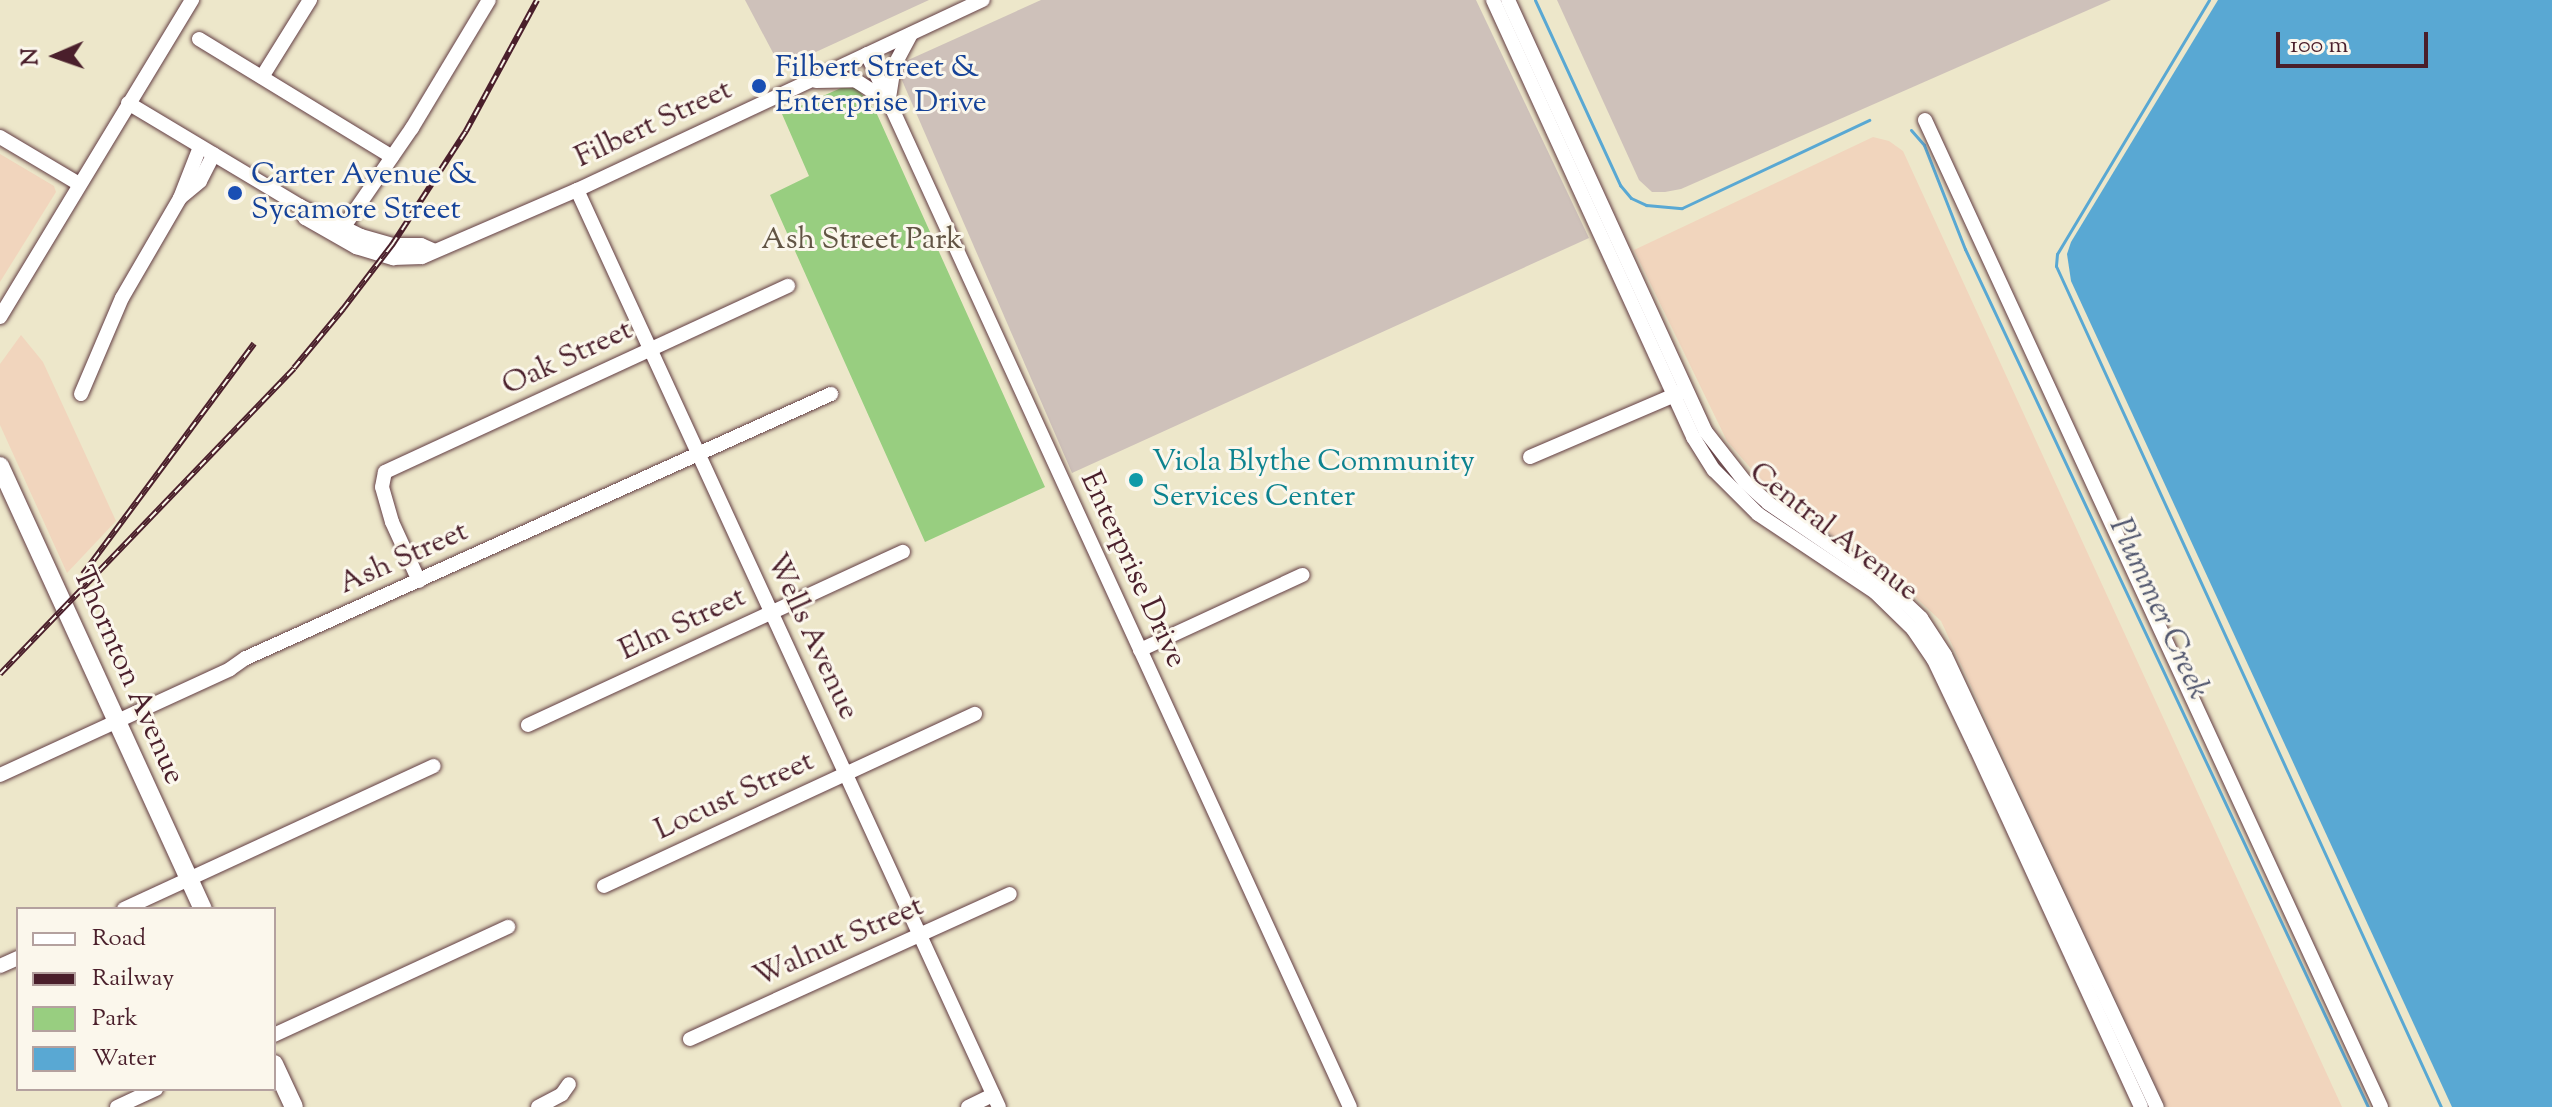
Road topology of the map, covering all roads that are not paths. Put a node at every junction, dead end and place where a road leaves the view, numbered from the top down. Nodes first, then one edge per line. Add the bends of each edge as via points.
1 (192, 0) edge
2 (310, 0) edge
3 (489, 0) edge
4 (983, 0) edge
5 (1493, 0) edge
6 (1508, 0) edge
7 (911, 34) junction
8 (199, 39) dead end
9 (867, 54) junction
10 (262, 77) junction
11 (810, 81) junction
12 (889, 102) junction
13 (128, 103) junction
14 (1925, 120) dead end
15 (0, 137) edge
16 (207, 150) junction
17 (392, 157) junction
18 (79, 184) junction
19 (577, 190) junction
20 (300, 206) junction
21 (343, 228) junction
22 (388, 251) junction
23 (788, 286) dead end
24 (0, 317) edge
25 (651, 349) junction
26 (1680, 393) junction
27 (81, 394) dead end
28 (831, 394) dead end
29 (698, 452) junction
30 (1530, 457) dead end
31 (0, 466) edge
32 (903, 552) dead end
33 (1302, 575) dead end
34 (419, 581) junction
35 (771, 613) junction
36 (1140, 650) junction
37 (975, 714) dead end
38 (117, 721) junction
39 (528, 725) dead end
40 (434, 766) dead end
41 (845, 774) junction
42 (0, 775) edge
43 (189, 879) junction
44 (604, 886) dead end
45 (1010, 894) dead end
46 (128, 907) edge
47 (202, 907) edge
48 (508, 927) dead end
49 (919, 935) junction
50 (276, 1034) edge
51 (690, 1039) dead end
52 (276, 1068) edge
53 (569, 1084) dead end
54 (152, 1091) edge
55 (996, 1101) edge
56 (117, 1107) edge
57 (294, 1107) edge
58 (538, 1107) edge
59 (968, 1107) edge
60 (1350, 1107) edge
61 (2141, 1107) edge
62 (2157, 1107) edge
63 (2381, 1107) edge

1 - 13 street
2 - 10 street
3 - 17 street
4 - 7 street, Filbert Street
5 - 26 street, Central Avenue
6 - 26 street, Central Avenue
7 - 9 street, Filbert Street
7 - 12 street via 891,75
8 - 10 street
9 - 11 street, Filbert Street
9 - 12 street, Enterprise Drive
10 - 17 street
11 - 12 street via 855,80
11 - 19 street, Filbert Street
12 - 36 street, Enterprise Drive
13 - 16 street
13 - 18 street
14 - 63 street
15 - 18 street
16 - 20 street
16 - 27 street via 122,298
17 - 21 street
18 - 24 street
19 - 22 street, Filbert Street via 465,241 433,250 421,245
19 - 25 street, Wells Avenue
20 - 21 street
20 - 22 street via 305,218 336,237
21 - 22 street
23 - 25 street, Oak Street
25 - 29 street, Wells Avenue
25 - 34 street, Oak Street via 385,472 382,487
26 - 30 street
26 - 61 street, Central Avenue via 1693,437 1740,498 1875,592 1913,629 1934,660
26 - 62 street, Central Avenue via 1745,482 1882,581 1921,618 1945,655
28 - 29 street, Ash Street
29 - 34 street, Ash Street
29 - 35 street, Wells Avenue
31 - 38 main road, Thornton Avenue
32 - 35 street, Elm Street
33 - 36 street
34 - 38 street, Ash Street
35 - 39 street, Elm Street
35 - 41 street, Wells Avenue
36 - 60 street, Enterprise Drive
37 - 41 street, Locust Street
38 - 42 street, Ash Street
38 - 43 main road, Thornton Avenue
40 - 43 street
41 - 44 street, Locust Street
41 - 49 street, Wells Avenue
43 - 46 street
43 - 47 main road, Thornton Avenue
45 - 49 street, Walnut Street
48 - 50 street
49 - 51 street, Walnut Street
49 - 55 street, Wells Avenue
52 - 57 main road
53 - 58 street
54 - 56 street
55 - 59 street

